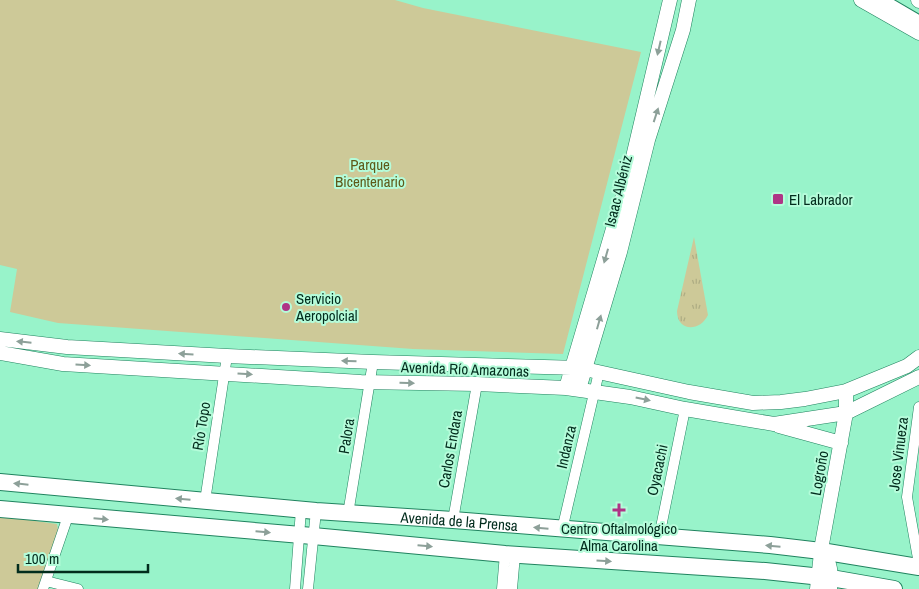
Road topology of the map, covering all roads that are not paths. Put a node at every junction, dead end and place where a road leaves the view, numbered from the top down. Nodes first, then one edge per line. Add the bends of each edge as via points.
1 (670, 0) edge
2 (689, 0) edge
3 (861, 0) edge
4 (878, 0) edge
5 (900, 0) edge
6 (919, 11) edge
7 (919, 24) edge
8 (919, 33) edge
9 (643, 138) junction
10 (1, 346) edge
11 (227, 356) junction
12 (919, 357) edge
13 (373, 362) junction
14 (585, 369) junction
15 (224, 373) junction
16 (919, 377) edge
17 (369, 382) junction
18 (477, 384) junction
19 (573, 389) junction
20 (846, 391) junction
21 (595, 392) junction
22 (919, 407) edge
23 (685, 409) junction
24 (846, 413) junction
25 (774, 424) junction
26 (841, 443) junction
27 (0, 482) edge
28 (204, 501) junction
29 (0, 509) edge
30 (308, 510) junction
31 (348, 514) junction
32 (68, 516) junction
33 (453, 520) junction
34 (562, 530) junction
35 (306, 535) junction
36 (659, 537) junction
37 (510, 554) junction
38 (825, 555) junction
39 (919, 565) edge
40 (824, 583) edge
41 (45, 585) edge
42 (78, 589) edge
43 (295, 589) edge
44 (308, 589) edge
45 (502, 589) edge
46 (512, 589) edge
47 (894, 589) edge

1 -> 9 main road, Isaac Albéniz
9 -> 2 main road, Isaac Albéniz via 683,30
3 - 8 main road
4 - 7 main road
5 - 6 main road
9 - 14 main road, Isaac Albéniz via 605,259
11 -> 10 main road, Avenida Río Amazonas
10 -> 15 main road, Avenida Río Amazonas via 63,364
13 -> 11 main road, Avenida Río Amazonas
11 - 15 street, Río Topo
12 - 20 main road, Avenida Río Amazonas via 907,366
13 - 14 main road, Avenida Río Amazonas
13 - 17 street, Palora
14 - 19 main road, Isaac Albéniz
14 - 20 main road, Avenida Río Amazonas via 753,403 805,399
14 - 21 street, Indanza
15 -> 17 main road, Avenida Río Amazonas
15 - 28 street, Río Topo
16 - 24 main road, Avenida Río Amazonas
17 -> 18 main road, Avenida Río Amazonas
17 - 31 street, Palora
18 - 19 main road, Avenida Río Amazonas
18 - 33 street, Carlos Endara
19 - 21 main road, Avenida Río Amazonas
20 - 24 main road, Logroño
21 -> 23 main road, Avenida Río Amazonas via 630,396
21 - 34 street, Indanza
22 - 39 street, Jose Vinueza via 906,497
23 - 25 main road, Avenida Río Amazonas
23 - 36 street, Oyacachi
24 - 25 main road, Avenida Río Amazonas
24 - 26 main road, Logroño
25 - 26 main road
26 - 38 main road, Logroño
28 -> 27 main road, Avenida de la Prensa
28 - 30 main road, Avenida de la Prensa
29 - 32 main road, Avenida de la Prensa
30 - 31 main road, Avenida de la Prensa
30 - 35 street
31 - 33 main road, Avenida de la Prensa
32 -> 35 main road, Avenida de la Prensa
32 - 41 street
34 -> 33 main road, Avenida de la Prensa
34 - 36 main road, Avenida de la Prensa
35 -> 37 main road, Avenida de la Prensa
35 - 43 street
35 - 44 street
38 -> 36 main road, Avenida de la Prensa via 770,545
37 -> 40 main road, Avenida de la Prensa via 765,571
37 - 45 street
37 - 46 street
38 - 39 main road, Avenida de la Prensa
38 - 40 main road, Logroño
40 - 47 main road, Avenida de la Prensa
41 - 42 street

